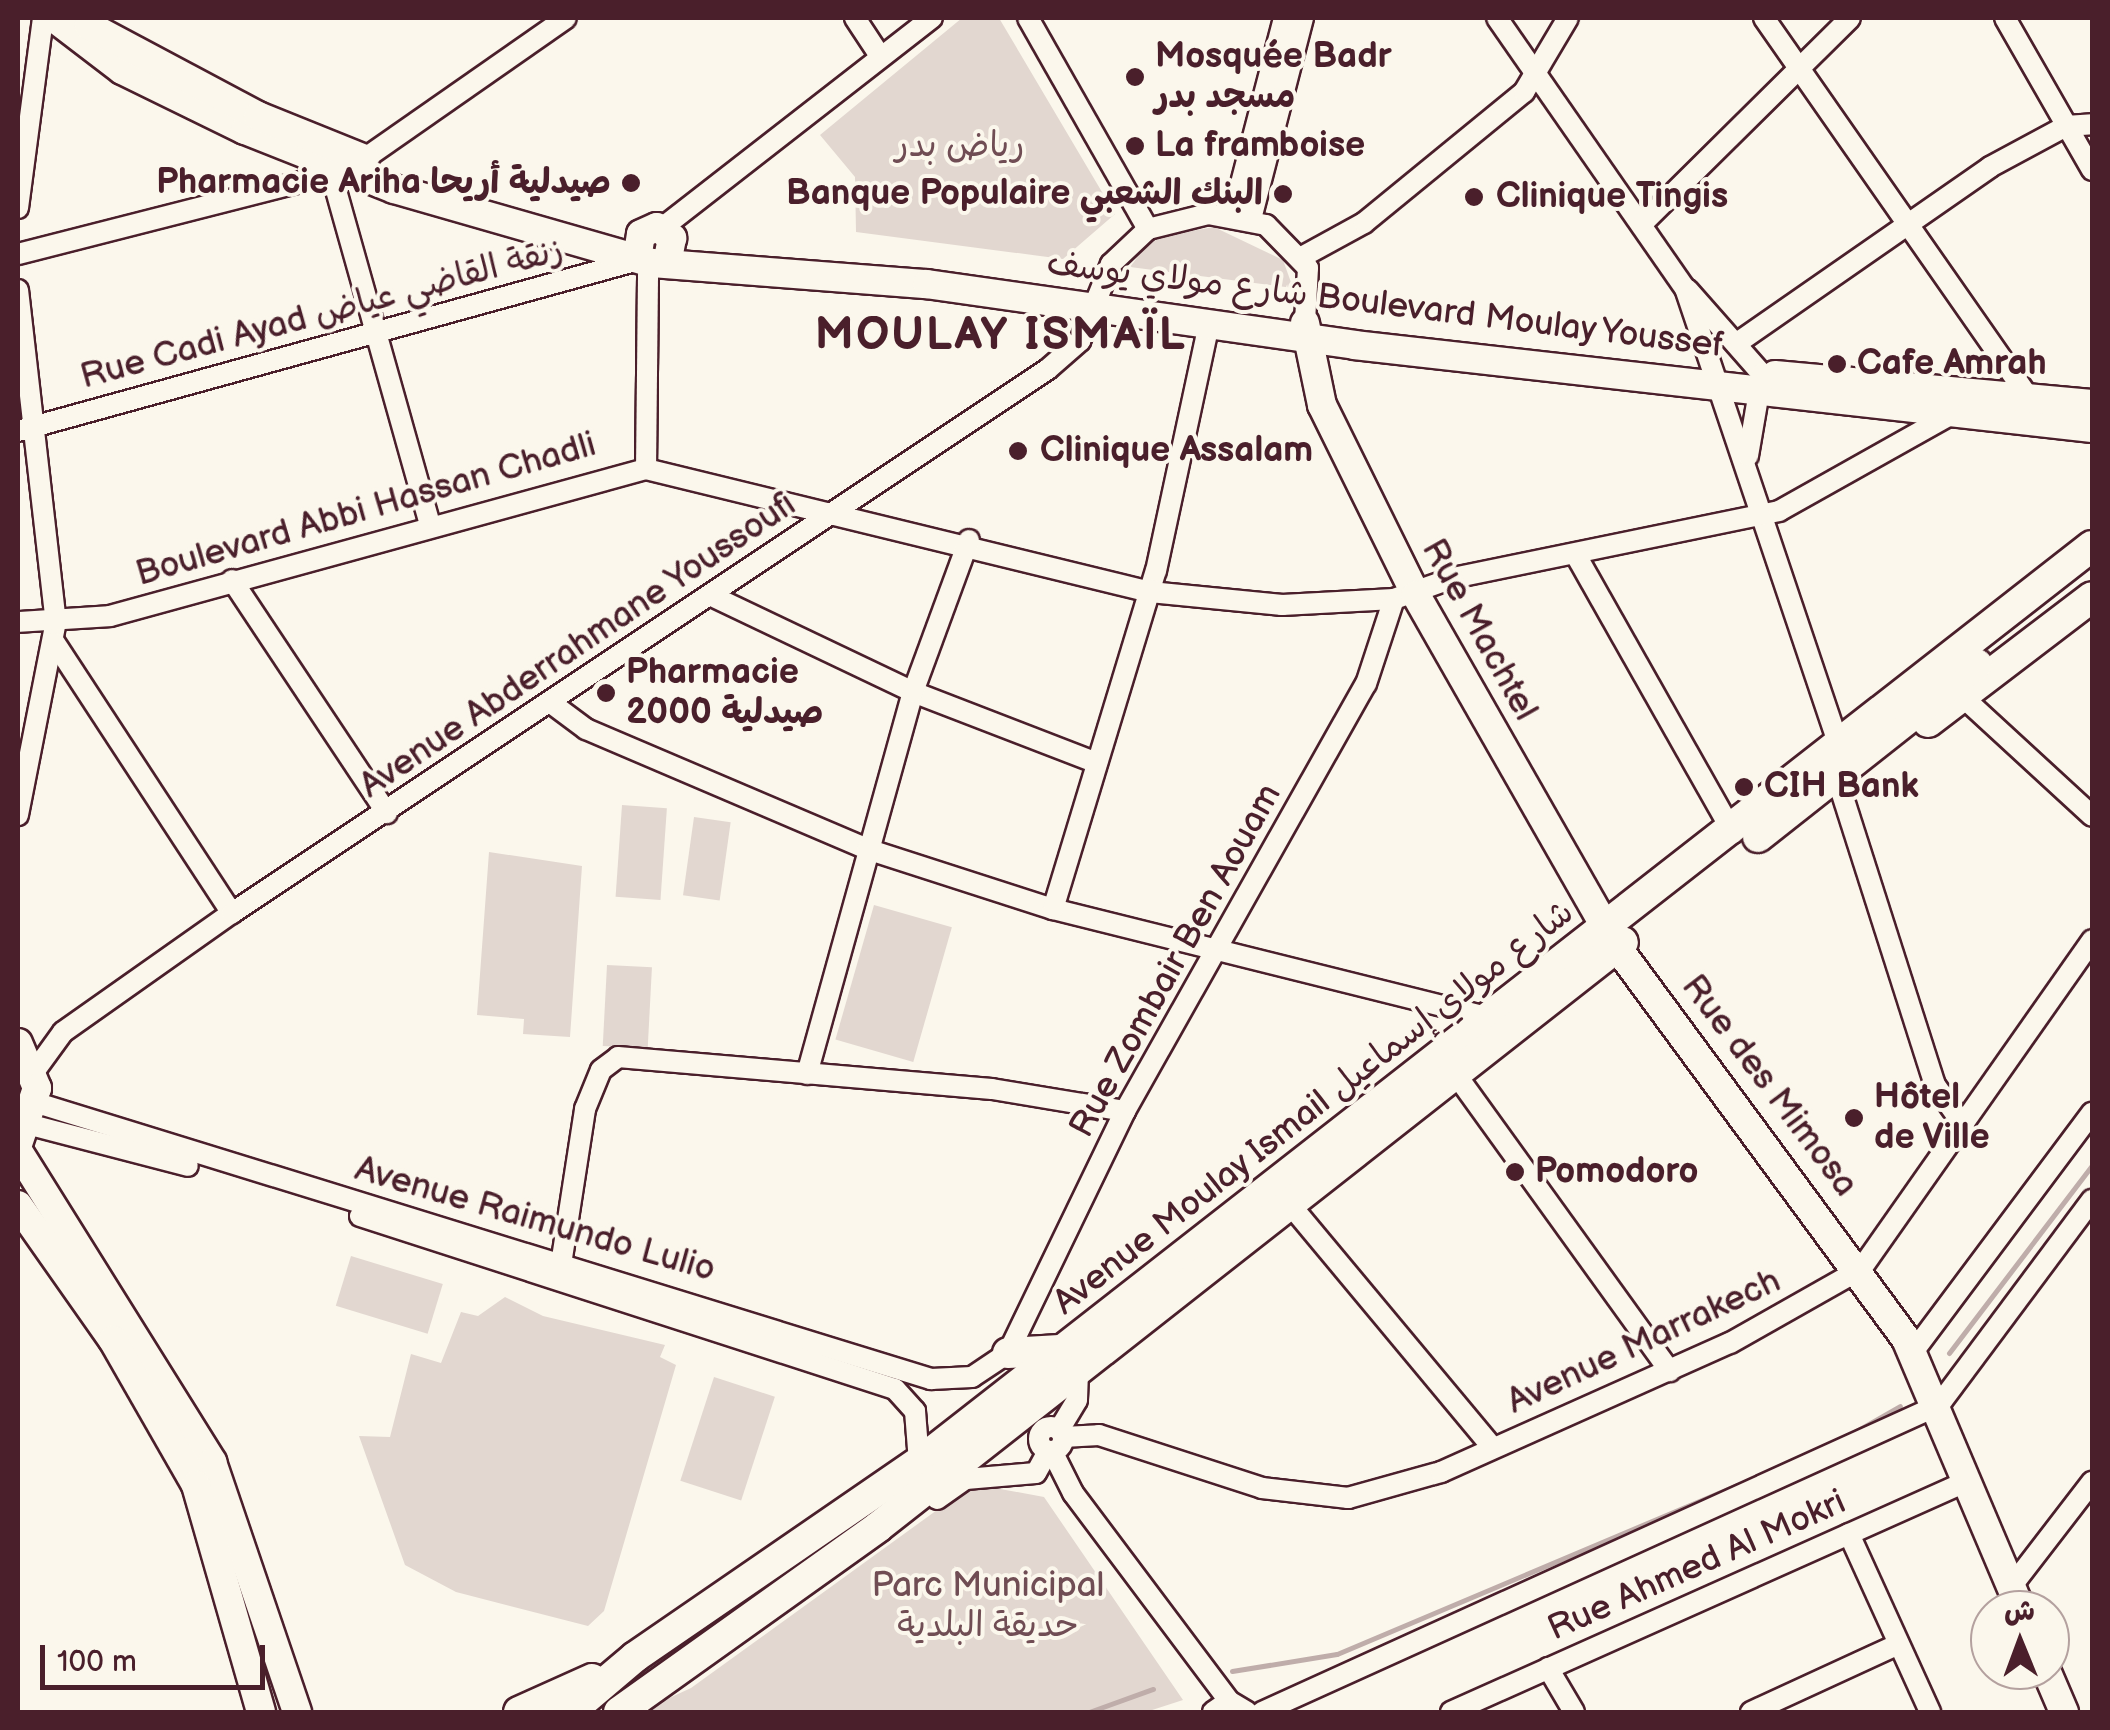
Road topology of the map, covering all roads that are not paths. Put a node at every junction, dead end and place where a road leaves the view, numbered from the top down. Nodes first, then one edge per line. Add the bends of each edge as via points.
1 (26, 18) edge
2 (43, 18) edge
3 (566, 18) edge
4 (855, 18) edge
5 (932, 18) edge
6 (1028, 18) edge
7 (1284, 18) edge
8 (1302, 18) edge
9 (1497, 18) edge
10 (1568, 18) edge
11 (1764, 18) edge
12 (1850, 18) edge
13 (2005, 18) edge
14 (78, 21) edge
15 (536, 25) edge
16 (880, 56) junction
17 (30, 60) junction
18 (1804, 72) junction
19 (1540, 76) junction
20 (2092, 124) edge
21 (2066, 126) junction
22 (347, 168) junction
23 (2092, 170) edge
24 (18, 208) edge
25 (1242, 216) junction
26 (1913, 222) junction
27 (1643, 223) junction
28 (1148, 229) junction
29 (653, 248) junction
30 (18, 254) edge
31 (1300, 258) junction
32 (1686, 288) junction
33 (18, 290) edge
34 (1098, 298) junction
35 (1209, 323) junction
36 (1305, 330) junction
37 (374, 334) junction
38 (1740, 341) junction
39 (20, 343) edge
40 (1718, 376) junction
41 (1760, 382) junction
42 (2029, 398) junction
43 (2092, 404) edge
44 (1959, 410) junction
45 (27, 428) edge
46 (2092, 428) edge
47 (1748, 458) junction
48 (646, 468) junction
49 (839, 510) junction
50 (1765, 516) junction
51 (429, 521) junction
52 (2092, 527) edge
53 (970, 540) junction
54 (2092, 546) edge
55 (1577, 557) junction
56 (2092, 572) edge
57 (232, 580) junction
58 (1150, 592) junction
59 (712, 596) junction
60 (1405, 597) junction
61 (2092, 597) edge
62 (18, 622) edge
63 (56, 622) junction
64 (54, 643) junction
65 (913, 692) junction
66 (1966, 700) junction
67 (551, 703) junction
68 (1835, 734) junction
69 (1866, 751) junction
70 (1097, 763) junction
71 (1836, 776) junction
72 (1794, 781) junction
73 (18, 811) edge
74 (387, 813) junction
75 (2092, 816) edge
76 (1733, 832) junction
77 (867, 850) junction
78 (1053, 909) junction
79 (232, 913) junction
80 (1611, 938) junction
81 (2092, 940) edge
82 (1217, 952) junction
83 (1486, 1016) junction
84 (63, 1032) junction
85 (18, 1042) edge
86 (34, 1072) junction
87 (807, 1074) junction
88 (1457, 1076) junction
89 (1125, 1111) junction
90 (2092, 1114) edge
91 (1964, 1126) junction
92 (26, 1131) edge
93 (2092, 1200) edge
94 (1288, 1202) junction
95 (18, 1205) edge
96 (560, 1270) junction
97 (1861, 1270) junction
98 (1913, 1352) junction
99 (1008, 1353) junction
100 (1069, 1361) junction
101 (1670, 1371) junction
102 (1939, 1405) junction
103 (1056, 1442) junction
104 (1492, 1447) junction
105 (919, 1462) junction
106 (1028, 1476) junction
107 (1970, 1480) junction
108 (2092, 1482) edge
109 (1071, 1490) junction
110 (882, 1525) junction
111 (1849, 1534) junction
112 (2013, 1590) edge
113 (2021, 1590) edge
114 (1897, 1645) junction
115 (635, 1658) junction
116 (1548, 1668) junction
117 (1286, 1698) junction
118 (1229, 1708) edge
119 (632, 1709) edge
120 (261, 1712) edge
121 (297, 1712) edge
122 (519, 1712) edge
123 (570, 1712) edge
124 (1262, 1712) edge
125 (1450, 1712) edge
126 (1574, 1712) edge
127 (1750, 1712) edge
128 (1930, 1712) edge

1 - 17 street
2 - 17 street
3 - 15 street
4 - 16 street
5 - 16 street
6 - 28 street
7 - 25 street
8 - 25 street
9 - 19 street
10 - 19 street
11 - 18 street
12 - 18 street
13 - 21 street
14 - 22 main road, شارع مولاي يوسف Boulevard Moulay Youssef
15 - 22 street
16 - 29 street
17 - 24 street
18 - 26 street
18 - 27 street
19 - 27 street
19 - 31 street via 1393,201
20 - 21 street
21 - 23 street
21 - 26 street
22 - 29 main road, شارع مولاي يوسف Boulevard Moulay Youssef via 497,221
22 - 30 street
22 - 37 street
25 - 28 street
25 - 31 street
26 - 38 street
26 - 42 street
27 - 32 street
28 - 34 street, Avenue Abderrahmane Youssoufi via 1119,254
29 - 34 main road, شارع مولاي يوسف Boulevard Moulay Youssef
29 - 37 street, Rue Cadi Ayad زنقة القاضي عياض
29 - 48 street
31 - 36 street via 1312,283
32 - 38 street
32 - 40 street
33 - 39 street
34 - 35 main road, شارع مولاي يوسف Boulevard Moulay Youssef
34 - 36 main road, شارع مولاي يوسف Boulevard Moulay Youssef
34 - 49 street, Avenue Abderrahmane Youssoufi via 1062,358
35 - 36 main road, شارع مولاي يوسف Boulevard Moulay Youssef
35 - 58 street
36 - 40 main road, شارع مولاي يوسف Boulevard Moulay Youssef
36 - 60 main road, Rue Machtel via 1322,405
37 - 45 street, Rue Cadi Ayad زنقة القاضي عياض
37 - 51 street
38 - 41 street
39 - 45 street
40 - 41 main road, شارع مولاي يوسف Boulevard Moulay Youssef
40 - 47 street
41 - 42 main road, شارع مولاي يوسف Boulevard Moulay Youssef
41 - 44 main road, شارع مولاي يوسف Boulevard Moulay Youssef
41 - 47 street
42 - 43 main road, شارع مولاي يوسف Boulevard Moulay Youssef
44 - 46 main road, شارع مولاي يوسف Boulevard Moulay Youssef
44 - 50 street, Boulevard Abbi Hassan Chadli via 1816,497
45 - 63 street
47 - 50 street
48 - 49 street, Boulevard Abbi Hassan Chadli
48 - 51 street, Boulevard Abbi Hassan Chadli
49 - 53 street, Boulevard Abbi Hassan Chadli
49 - 59 street, Avenue Abderrahmane Youssoufi
50 - 55 street, Boulevard Abbi Hassan Chadli
50 - 68 street
51 - 57 street, Boulevard Abbi Hassan Chadli
52 - 68 highway
53 - 58 street, Boulevard Abbi Hassan Chadli
53 - 65 street
54 - 72 highway, Avenue Moulay Ismail شارع مولاي إسماعيل
55 - 60 street, Boulevard Abbi Hassan Chadli via 1453,578
55 - 76 street
56 - 69 highway, Avenue Moulay Ismail شارع مولاي إسماعيل
57 - 63 street, Boulevard Abbi Hassan Chadli via 110,616
57 - 74 street
58 - 60 street, Boulevard Abbi Hassan Chadli via 1282,605
58 - 70 street
59 - 65 street
59 - 67 street, Avenue Abderrahmane Youssoufi
60 - 80 main road, Rue Machtel
60 - 82 street, Rue Zombair Ben Aouam via 1366,684
61 - 66 highway
62 - 63 street, Boulevard Abbi Hassan Chadli
63 - 64 street
64 - 73 street
64 - 79 street
65 - 70 street
65 - 77 street
66 - 69 highway
66 - 75 street
67 - 74 street, Avenue Abderrahmane Youssoufi
67 - 77 street via 586,729
68 - 72 highway
69 - 71 highway, Avenue Moulay Ismail شارع مولاي إسماعيل
70 - 78 street
71 - 80 highway, Avenue Moulay Ismail شارع مولاي إسماعيل
71 - 91 street via 1935,1085
72 - 76 highway, Avenue Moulay Ismail شارع مولاي إسماعيل
74 - 79 street, Avenue Abderrahmane Youssoufi
76 - 80 highway, Avenue Moulay Ismail شارع مولاي إسماعيل
77 - 78 street
77 - 87 street
78 - 82 street
79 - 84 street, Avenue Abderrahmane Youssoufi
80 - 83 highway, Avenue Moulay Ismail شارع مولاي إسماعيل
80 - 88 highway, Avenue Moulay Ismail شارع مولاي إسماعيل
80 - 97 main road, Rue des Mimosa
81 - 91 street, Avenue Marrakech
82 - 83 street
82 - 89 street, Rue Zombair Ben Aouam
83 - 100 highway, Avenue Moulay Ismail شارع مولاي إسماعيل
84 - 85 street, Avenue Abderrahmane Youssoufi
84 - 86 street, Avenue Abderrahmane Youssoufi
85 - 86 main road
86 - 92 main road
87 - 89 street
87 - 96 street via 611,1061 585,1109
88 - 94 highway, Avenue Moulay Ismail شارع مولاي إسماعيل
88 - 101 street
89 - 99 street, Rue Zombair Ben Aouam
90 - 98 street
91 - 97 street, Avenue Marrakech
92 - 96 street, Avenue Raimundo Lulio
92 - 121 main road via 212,1462
93 - 102 street
94 - 100 highway, Avenue Moulay Ismail شارع مولاي إسماعيل
94 - 104 street
95 - 120 main road via 114,1340 196,1485
96 - 99 street, Avenue Raimundo Lulio via 932,1380 972,1378
96 - 105 street, Avenue Raimundo Lulio via 895,1388 915,1411
97 - 98 main road, Rue des Mimosa
97 - 101 street, Avenue Marrakech
98 - 102 main road, Rue des Mimosa
99 - 100 highway
100 - 103 street via 1078,1400
100 - 105 highway, Avenue Moulay Ismail شارع مولاي إسماعيل
100 - 110 highway, Avenue Moulay Ismail شارع مولاي إسماعيل
101 - 104 street, Avenue Marrakech
102 - 107 main road, Rue des Mimosa
102 - 117 street
103 - 104 street, Avenue Marrakech via 1099,1435 1262,1488 1330,1500 1408,1484
103 - 106 street
103 - 109 street
105 - 115 highway, Avenue Moulay Ismail شارع مولاي إسماعيل
106 - 109 street
106 - 110 street via 966,1479 915,1515
107 - 111 street, Rue Ahmed Al Mokri
107 - 112 main road, Rue des Mimosa
108 - 113 street
109 - 118 street
110 - 119 highway, Avenue Moulay Ismail شارع مولاي إسماعيل
111 - 114 street
111 - 116 street, Rue Ahmed Al Mokri
114 - 127 street
114 - 128 street
115 - 122 highway
115 - 123 highway, Avenue Moulay Ismail شارع مولاي إسماعيل
116 - 125 street, Rue Ahmed Al Mokri
116 - 126 street
117 - 118 street
117 - 124 street

